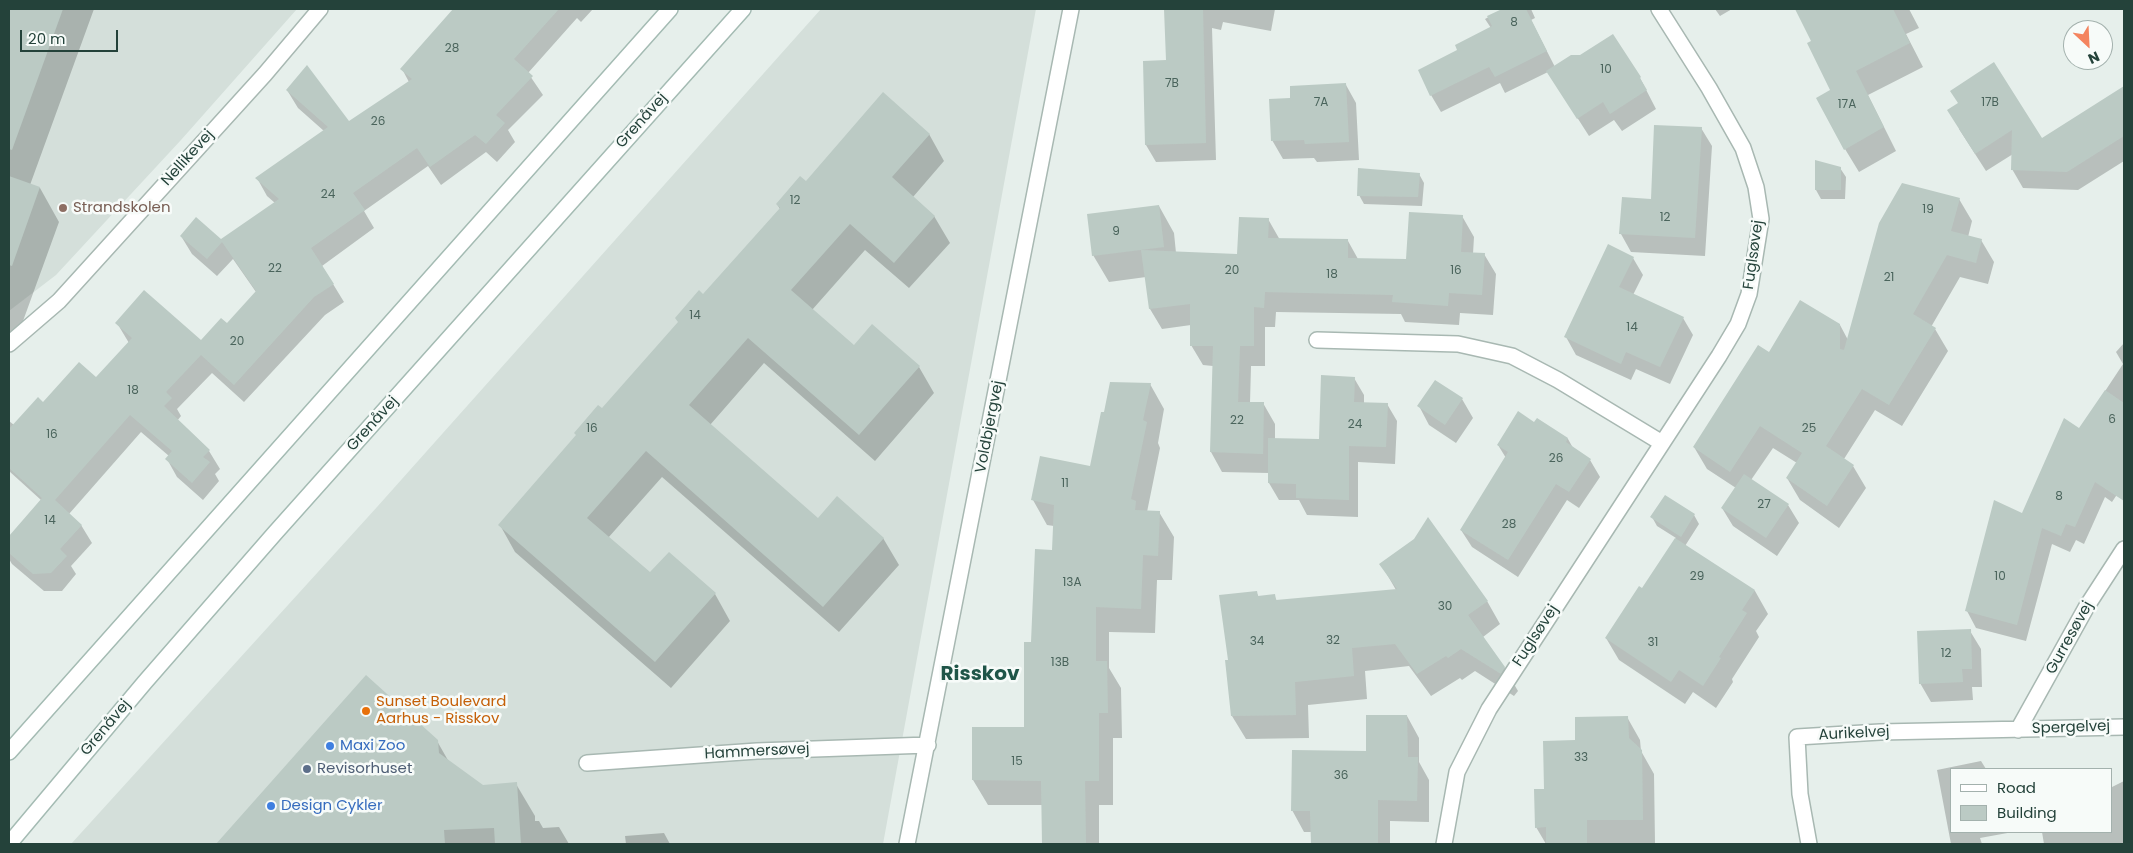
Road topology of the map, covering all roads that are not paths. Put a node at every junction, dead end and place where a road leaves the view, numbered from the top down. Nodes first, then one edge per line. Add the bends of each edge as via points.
1 (320, 9) edge
2 (670, 9) edge
3 (742, 9) edge
4 (1071, 9) edge
5 (1659, 9) edge
6 (1317, 340) dead end
7 (9, 344) edge
8 (1662, 443) junction
9 (2124, 549) edge
10 (2124, 727) edge
11 (2018, 730) junction
12 (928, 745) junction
13 (9, 752) edge
14 (587, 764) dead end
15 (9, 844) edge
16 (907, 844) edge
17 (1444, 844) edge
18 (1809, 844) edge

1 - 7 street, Nellikevej via 59,301
2 - 13 street
3 - 15 street, Grenåvej via 268,540
4 - 12 street, Voldbjergvej
5 - 8 street, Fuglsøvej via 1743,148 1756,187 1761,219 1749,294 1738,324
6 - 8 street via 1458,344 1512,356
8 - 17 street, Fuglsøvej via 1489,709 1457,772
9 - 11 street, Gurresøvej via 2087,606
10 - 11 street, Spergelvej
11 - 18 street, Aurikelvej via 1797,737 1800,794
12 - 14 street, Hammersøvej via 757,751
12 - 16 street, Voldbjergvej

